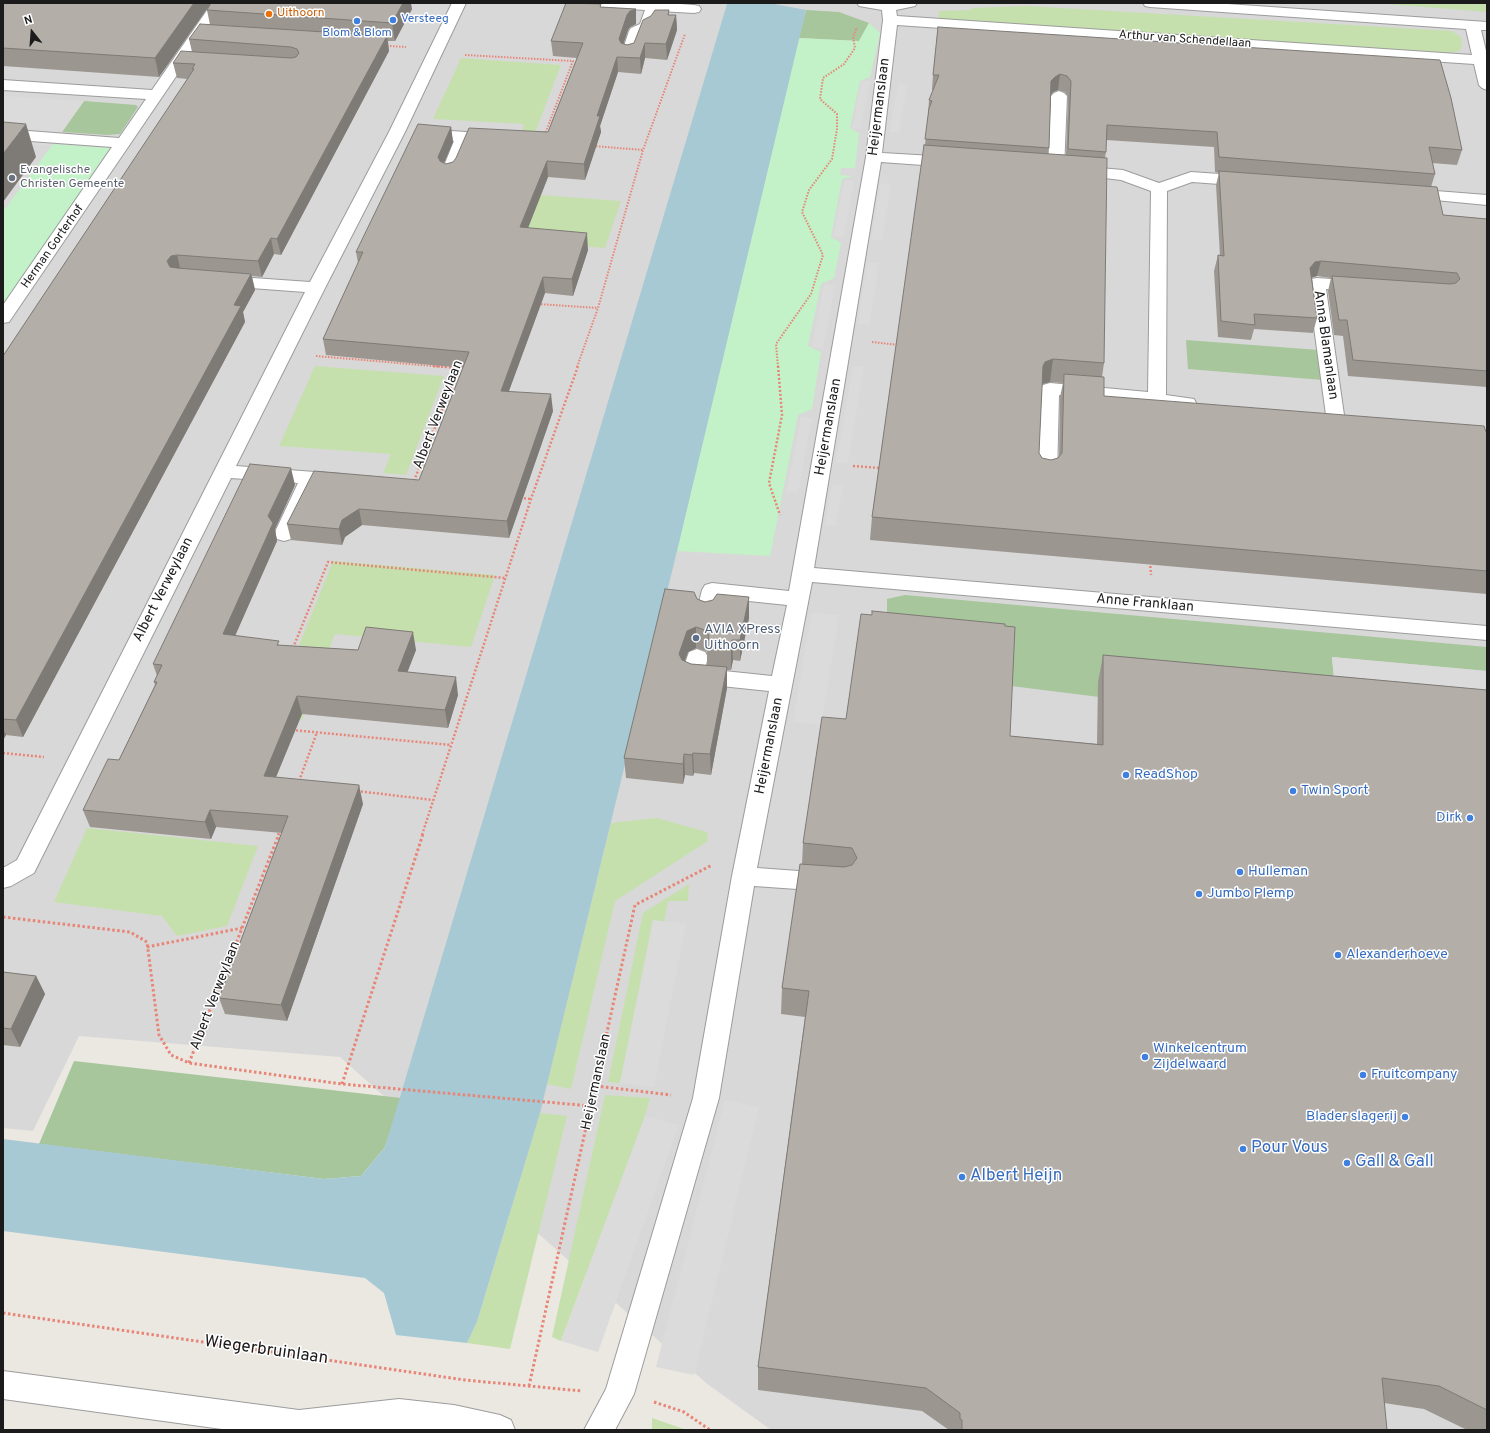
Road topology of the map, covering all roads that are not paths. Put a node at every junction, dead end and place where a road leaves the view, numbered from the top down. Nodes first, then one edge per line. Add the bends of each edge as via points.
1 (219, 3) edge
2 (459, 3) edge
3 (597, 3) edge
4 (864, 3) edge
5 (910, 3) edge
6 (1150, 3) edge
7 (1210, 5) edge
8 (653, 7) junction
9 (694, 9) road end
10 (890, 14) junction
11 (1472, 25) junction
12 (1487, 26) edge
13 (198, 33) junction
14 (214, 34) edge
15 (628, 55) edge
16 (180, 60) junction
17 (1480, 60) junction
18 (195, 62) edge
19 (3, 85) edge
20 (1487, 85) edge
21 (156, 96) junction
22 (1059, 96) dead end
23 (397, 132) junction
24 (3, 134) edge
25 (464, 137) junction
26 (513, 140) edge
27 (124, 143) junction
28 (874, 157) junction
29 (969, 164) edge
30 (449, 173) edge
31 (1261, 183) edge
32 (1159, 188) junction
33 (1394, 193) edge
34 (1487, 200) edge
35 (205, 279) edge
36 (316, 288) junction
37 (1377, 288) edge
38 (3, 318) edge
39 (1157, 398) junction
40 (1204, 404) edge
41 (1336, 415) edge
42 (224, 471) junction
43 (1047, 476) edge
44 (310, 478) junction
45 (376, 483) edge
46 (284, 534) dead end
47 (804, 574) junction
48 (799, 599) junction
49 (706, 614) edge
50 (1487, 633) edge
51 (697, 657) dead end
52 (782, 685) junction
53 (744, 876) junction
54 (3, 879) edge
55 (842, 884) edge
56 (3, 1385) edge
57 (306, 1427) edge
58 (500, 1430) edge
59 (599, 1430) edge

1 - 13 street, Herman Gorterhof
2 - 23 street, Albert Verweylaan
3 - 8 street
4 - 10 street
5 - 10 street
6 - 7 street
7 - 11 street
8 - 9 street
8 - 15 street via 646,27 636,31
10 - 17 street, Arthur van Schendellaan
10 - 28 street, Heijermanslaan
11 - 12 street
11 - 17 street
13 - 14 street
13 - 16 street, Herman Gorterhof
16 - 18 street
16 - 21 street, Herman Gorterhof
17 - 20 street
19 - 21 street
21 - 27 street, Herman Gorterhof
22 - 32 street via 1048,169 1123,175
23 - 25 street
23 - 36 street, Albert Verweylaan
24 - 27 street
25 - 26 street
25 - 30 street
27 - 38 street, Herman Gorterhof
28 - 29 street
28 - 47 street, Heijermanslaan
31 - 32 street via 1191,177
32 - 39 street
33 - 34 street
35 - 36 street
36 - 42 street, Albert Verweylaan
37 - 41 street, Anna Blamanlaan via 1317,283
39 - 40 street
39 - 43 street via 1050,389
42 - 44 street
42 - 54 street, Albert Verweylaan via 26,866
44 - 45 street
44 - 46 street
47 - 48 street, Heijermanslaan
47 - 50 street, Anne Franklaan
48 - 49 street via 712,590
48 - 52 street, Heijermanslaan
51 - 52 street via 692,675
52 - 53 street, Heijermanslaan
53 - 55 street
53 - 59 street, Heijermanslaan via 706,1098 619,1394
56 - 57 street
57 - 58 street via 399,1414 454,1420

